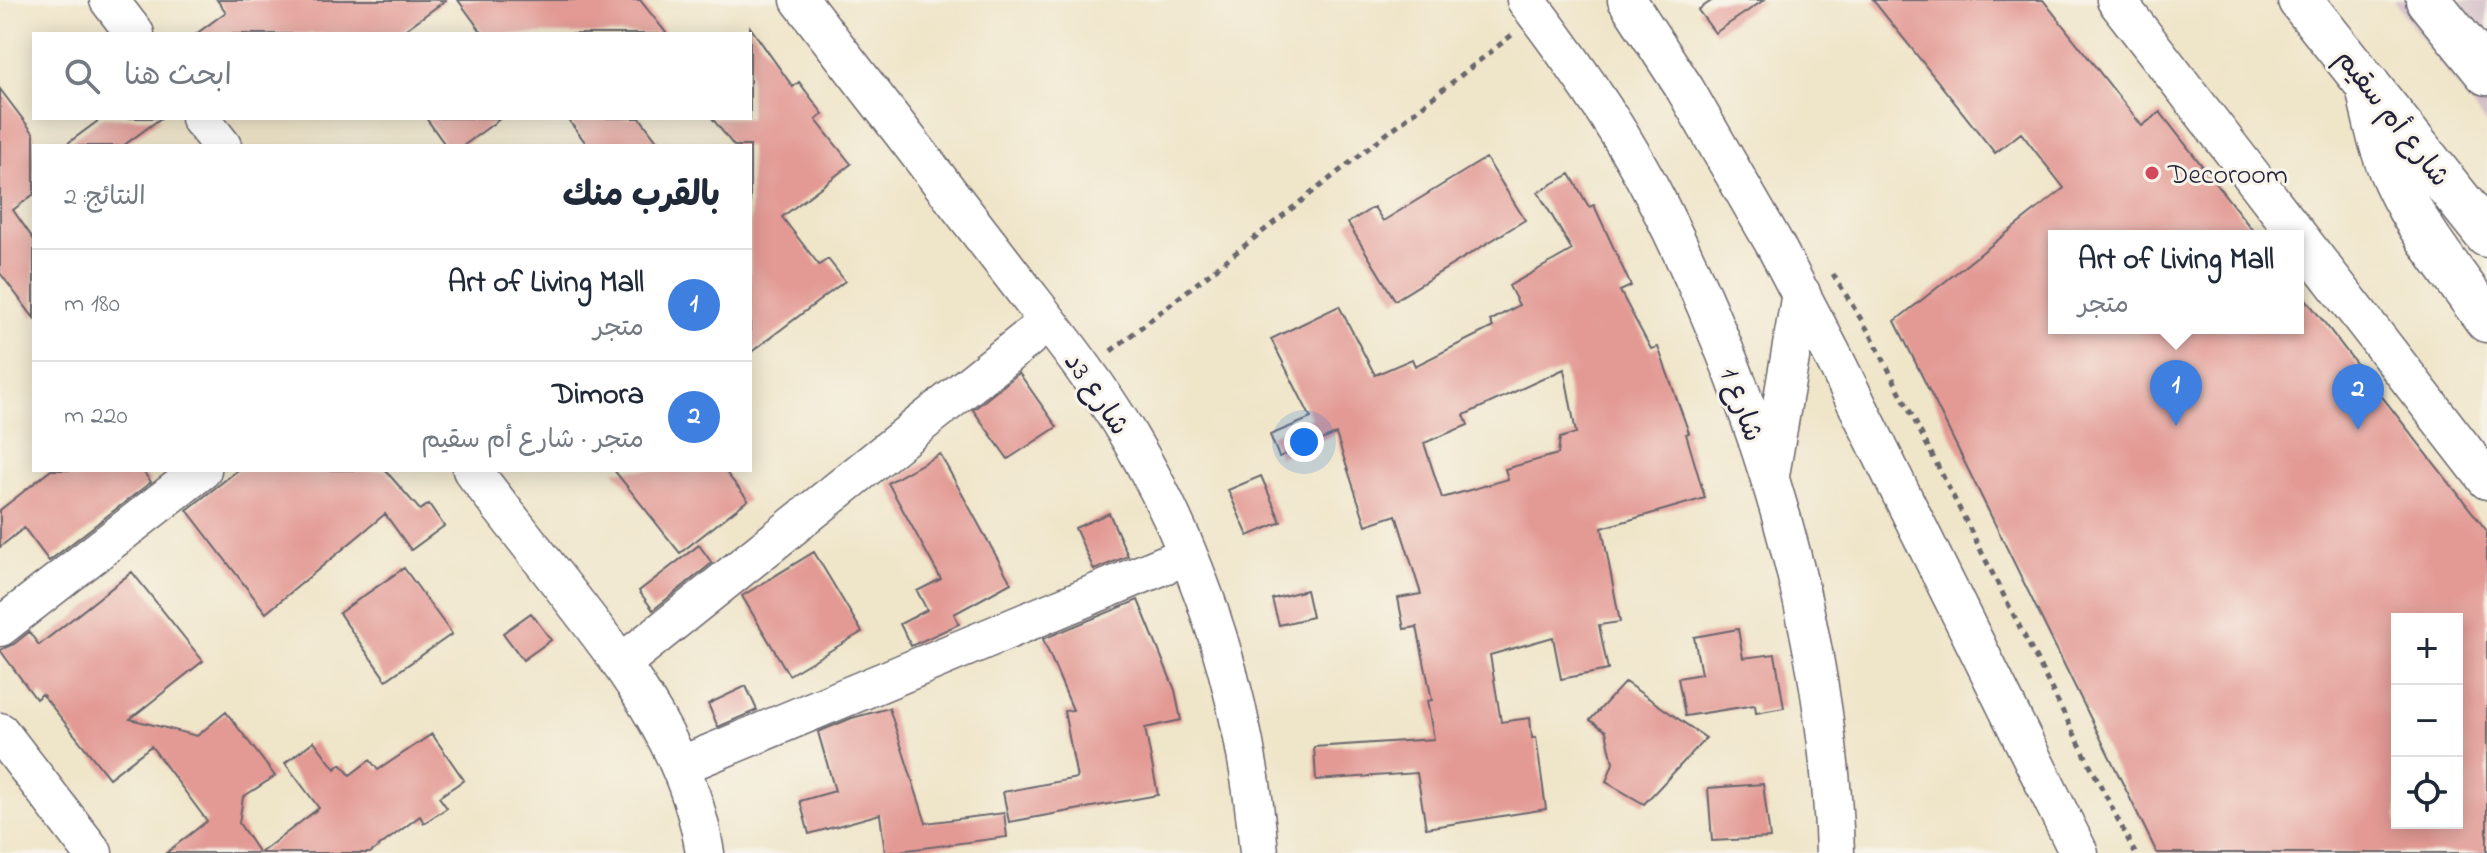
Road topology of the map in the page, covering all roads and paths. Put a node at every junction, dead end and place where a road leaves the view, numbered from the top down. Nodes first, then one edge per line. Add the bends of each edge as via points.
1 (109, 0) edge
2 (800, 0) edge
3 (1627, 0) edge
4 (2116, 0) edge
5 (2300, 0) edge
6 (2428, 0) edge
7 (1532, 8) edge
8 (133, 32) edge
9 (2487, 73) edge
10 (2368, 85) junction
11 (202, 120) edge
12 (220, 144) edge
13 (2294, 230) edge
14 (2487, 235) edge
15 (2304, 243) edge
16 (1801, 293) junction
17 (2487, 320) edge
18 (1048, 322) junction
19 (1085, 370) junction
20 (199, 472) edge
21 (474, 472) edge
22 (1769, 478) junction
23 (2487, 480) edge
24 (1188, 555) junction
25 (0, 627) edge
26 (622, 663) junction
27 (0, 732) edge
28 (680, 766) junction
29 (93, 853) edge
30 (705, 853) edge
31 (1259, 853) edge
32 (1835, 853) edge
33 (2079, 853) edge

1 - 8 street
2 - 18 street, شارع 3د
3 - 16 street via 1749,197
4 - 13 street
5 - 10 main road, شارع أم سقيم
6 - 9 main road
7 - 19 path
7 - 22 street, شارع 1 via 1595,96 1657,202 1732,370
10 - 14 main road, شارع أم سقيم
10 - 17 main road via 2383,149 2400,190
11 - 12 street
15 - 23 street
16 - 22 street
16 - 33 street
18 - 19 street, شارع 3د
18 - 26 street
19 - 24 street, شارع 3د via 1129,436
20 - 25 street
21 - 26 street
22 - 32 street, شارع 1 via 1789,544 1818,683
24 - 28 street
24 - 31 street, شارع 3د via 1236,702
26 - 28 street
27 - 29 street
28 - 30 street

